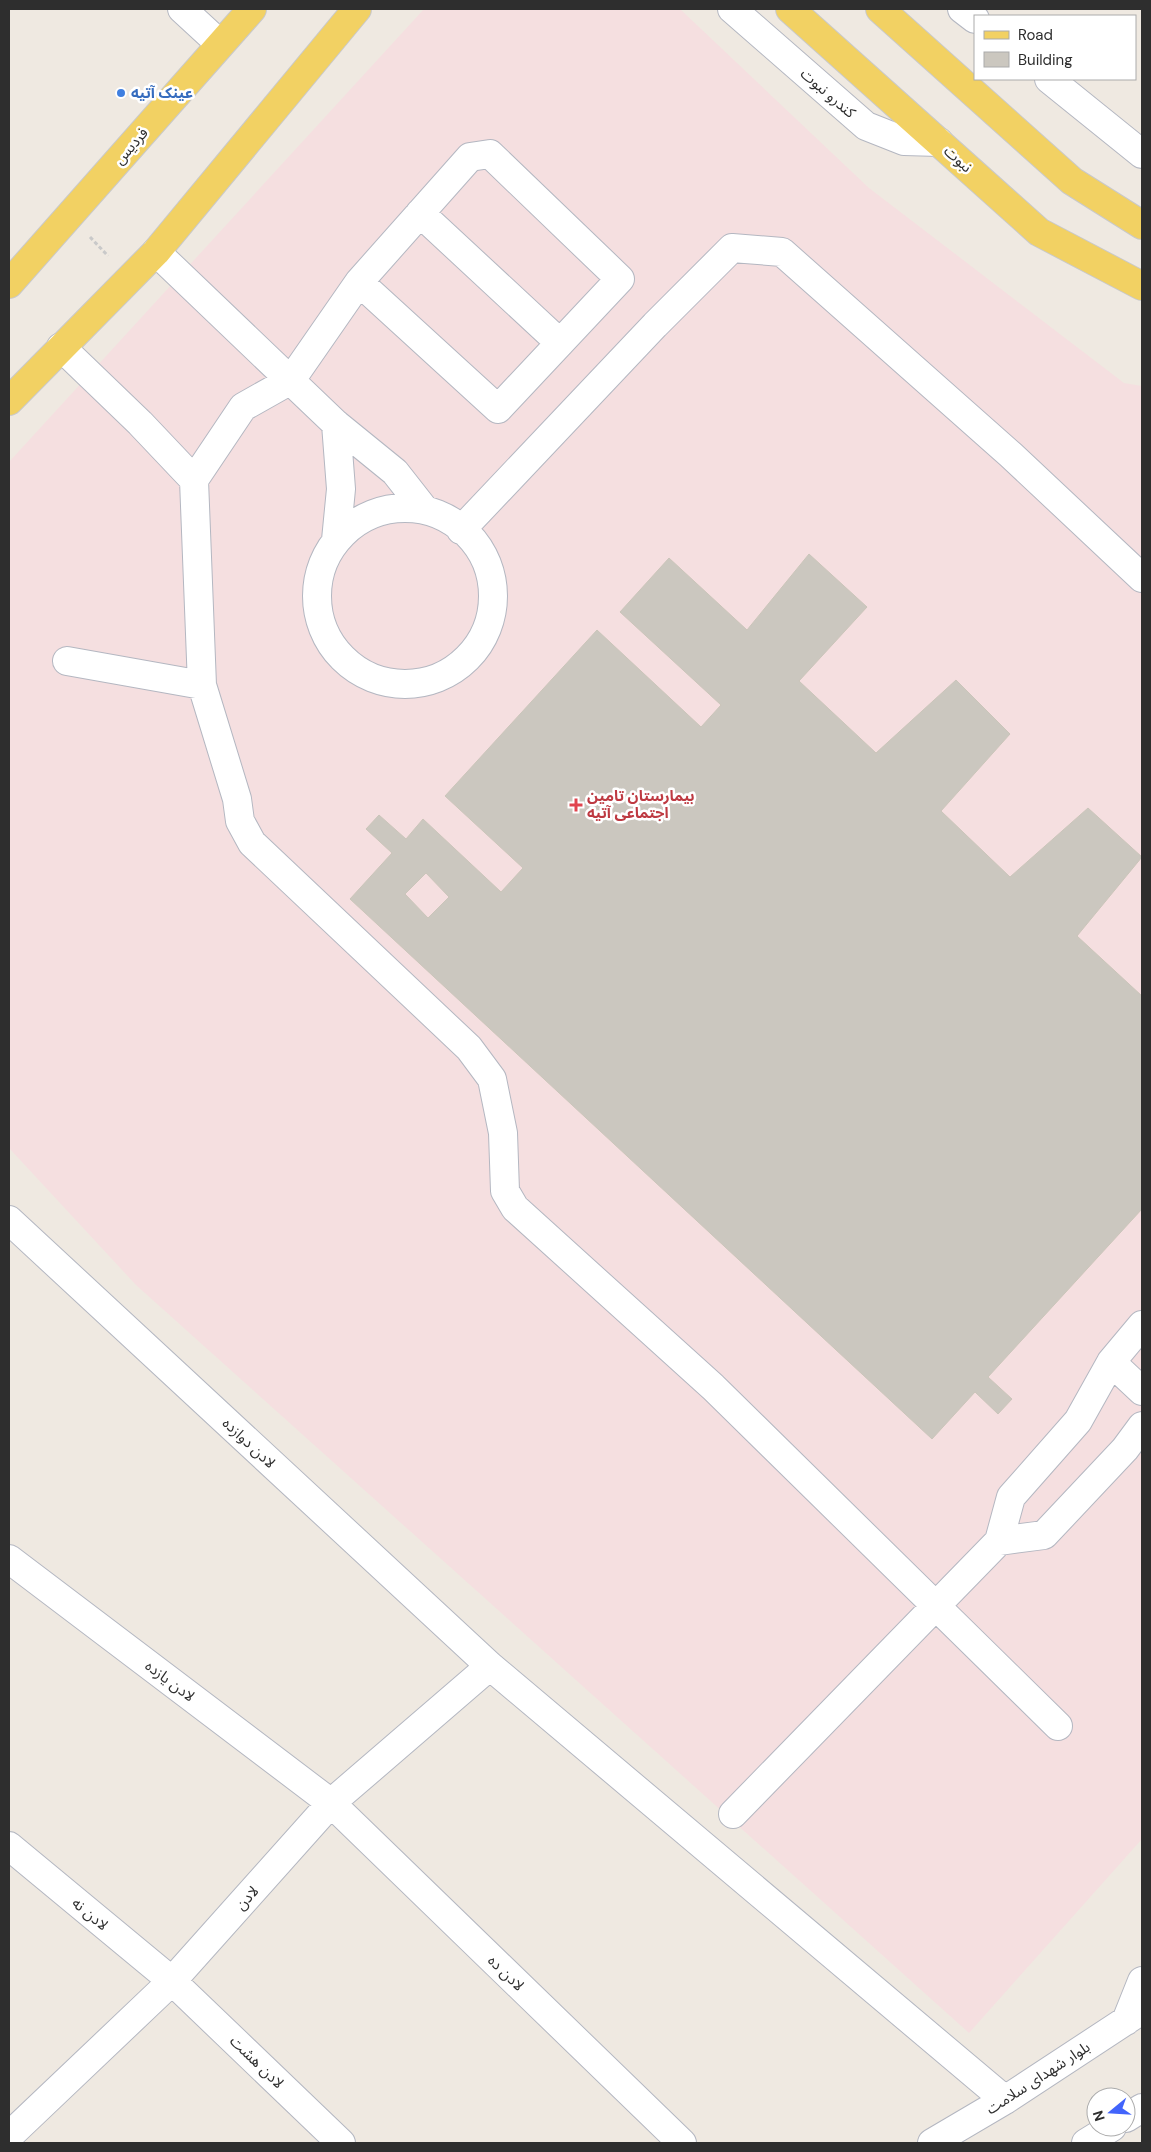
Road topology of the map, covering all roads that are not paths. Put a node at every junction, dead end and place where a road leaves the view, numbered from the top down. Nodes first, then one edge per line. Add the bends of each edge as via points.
1 (182, 9) edge
2 (252, 9) edge
3 (357, 9) edge
4 (732, 9) edge
5 (790, 9) edge
6 (880, 9) edge
7 (962, 9) edge
8 (974, 18) edge
9 (220, 44) junction
10 (1049, 80) edge
11 (939, 142) junction
12 (1142, 154) edge
13 (420, 213) junction
14 (1142, 225) edge
15 (156, 252) junction
16 (359, 282) junction
17 (9, 284) edge
18 (1142, 286) edge
19 (560, 343) junction
20 (61, 347) junction
21 (291, 380) junction
22 (9, 401) edge
23 (336, 424) junction
24 (194, 480) junction
25 (424, 509) junction
26 (461, 530) junction
27 (336, 540) junction
28 (1142, 578) edge
29 (67, 661) dead end
30 (202, 685) junction
31 (9, 1220) edge
32 (1142, 1325) edge
33 (1111, 1362) junction
34 (1142, 1391) edge
35 (1142, 1426) edge
36 (999, 1541) junction
37 (9, 1559) edge
38 (936, 1604) junction
39 (490, 1666) junction
40 (1058, 1726) dead end
41 (331, 1803) junction
42 (732, 1814) dead end
43 (9, 1846) edge
44 (172, 1981) junction
45 (1142, 1981) edge
46 (1134, 2016) edge
47 (1005, 2100) junction
48 (9, 2138) edge
49 (12, 2143) edge
50 (341, 2143) edge
51 (682, 2143) edge
52 (932, 2143) edge

1 - 9 street
2 - 9 main road, فردیس
3 - 15 main road
4 - 11 street, کندرو نبوت via 866,126 904,142
5 - 11 main road, نبوت
6 - 14 main road via 1072,181
7 - 8 street
9 - 17 main road, فردیس
10 - 12 street
11 - 18 main road, نبوت via 1039,232
13 - 16 street
13 - 19 street
13 - 19 street via 470,157 490,154 620,280
15 - 20 main road
15 - 21 street
16 - 19 street via 498,409
16 - 21 street
20 - 22 main road
20 - 24 street
21 - 23 street
21 - 24 street via 243,406
23 - 25 street via 395,472
23 - 27 street via 341,489
24 - 30 street
25 - 26 street via 453,522
25 - 27 street via 391,508 360,519
26 - 27 street via 477,545 490,574 493,607 482,638 462,664 434,680 402,684 370,678 343,660 324,633 316,601 320,569
26 - 28 street via 732,248 782,252 1012,455
29 - 30 street
30 - 38 street via 237,799 240,821 252,843 469,1048 492,1079 503,1133 504,1191 515,1208 713,1386
31 - 39 street, لادن دوازده
32 - 33 street
33 - 34 street
33 - 36 street via 1078,1421 1011,1497
35 - 36 street via 1125,1449 1044,1535
36 - 38 street
37 - 41 street, لادن یازده
38 - 40 street
38 - 42 street
39 - 41 street, لادن
39 - 47 street, لادن دوازده
41 - 44 street, لادن
41 - 51 street, لادن ده
43 - 44 street, لادن نه
44 - 48 street, لادن
44 - 50 street, لادن هشت
45 - 46 street
46 - 47 street, بلوار شهدای سلامت
47 - 52 street, بلوار شهدای سلامت
48 - 49 street

